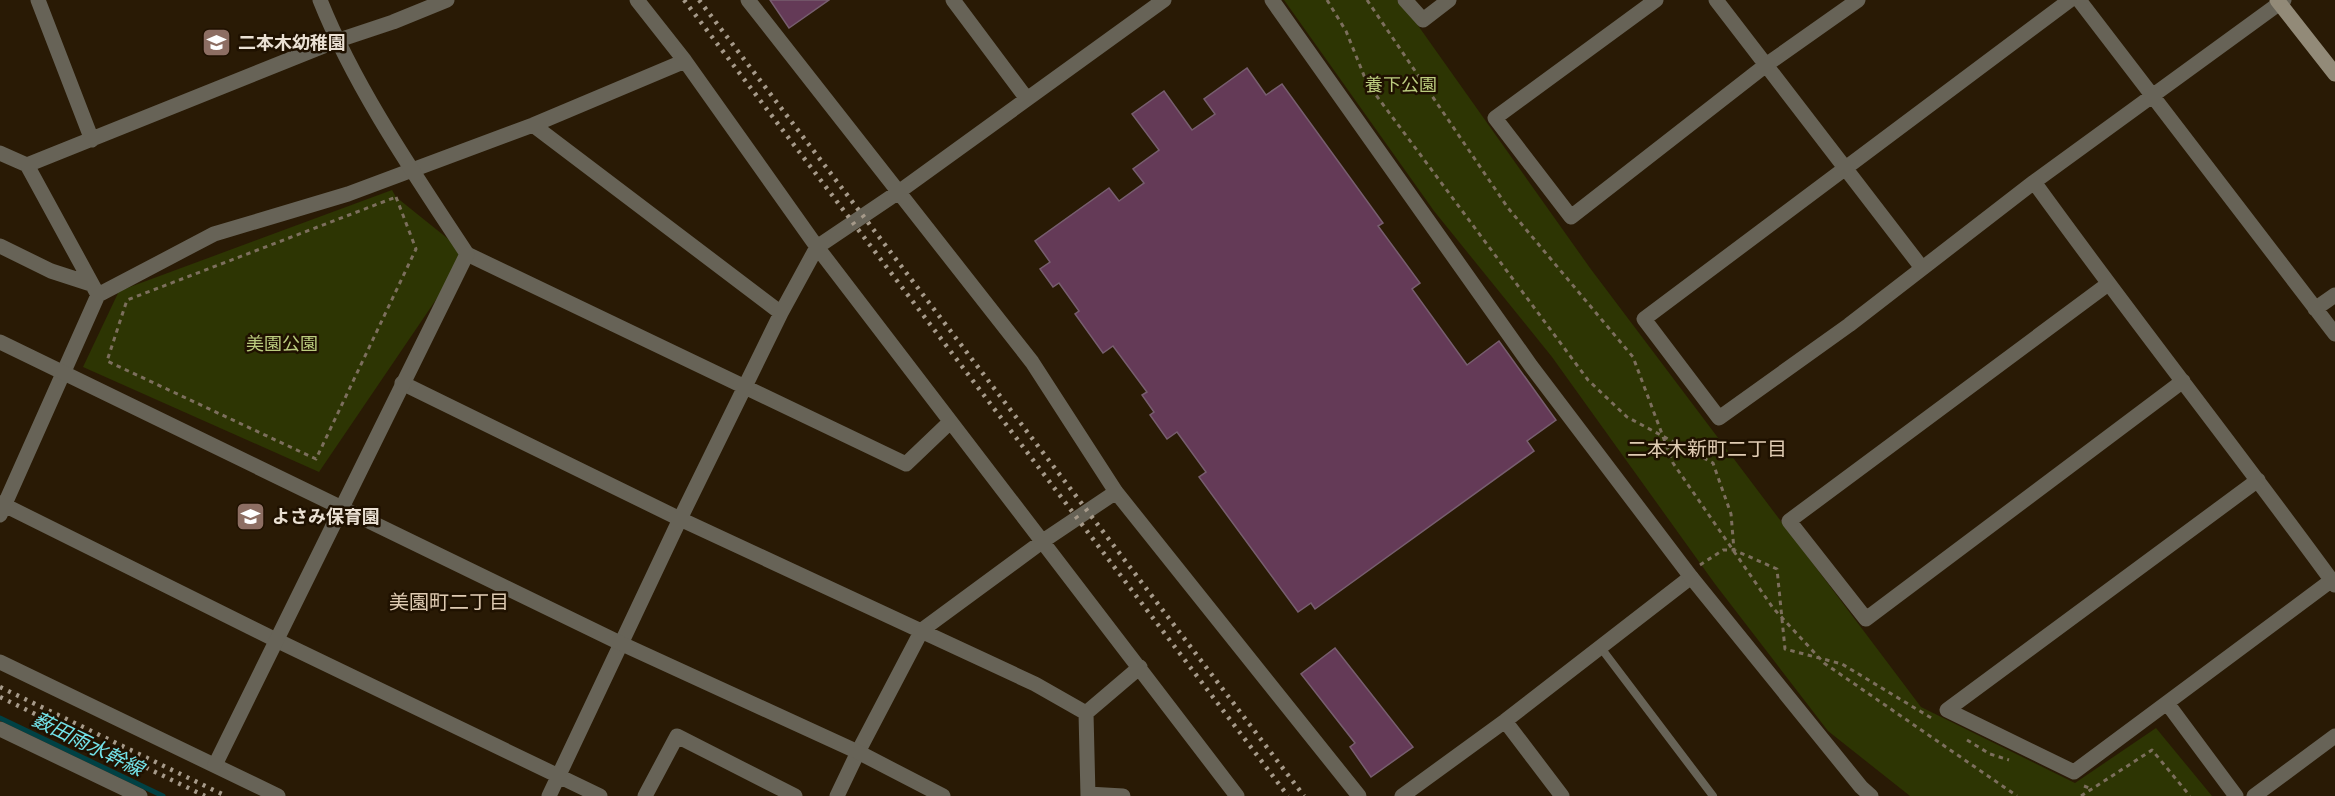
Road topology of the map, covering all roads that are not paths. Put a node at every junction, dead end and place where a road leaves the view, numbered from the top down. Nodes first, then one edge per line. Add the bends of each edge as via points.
1 (38, 0) edge
2 (320, 0) edge
3 (447, 0) edge
4 (637, 0) edge
5 (748, 0) edge
6 (953, 0) edge
7 (1164, 0) edge
8 (1272, 0) edge
9 (1406, 0) edge
10 (1449, 0) edge
11 (1656, 0) edge
12 (1716, 0) edge
13 (1858, 0) edge
14 (2070, 0) edge
15 (2079, 0) edge
16 (2280, 1) edge
17 (336, 41) junction
18 (684, 61) junction
19 (1766, 65) junction
20 (2335, 74) edge
21 (2153, 96) junction
22 (1027, 99) junction
23 (533, 125) junction
24 (92, 140) junction
25 (0, 153) edge
26 (27, 165) junction
27 (1846, 168) junction
28 (412, 170) junction
29 (2034, 182) junction
30 (900, 191) junction
31 (0, 246) edge
32 (817, 248) junction
33 (466, 254) junction
34 (1922, 268) junction
35 (2108, 284) junction
36 (95, 289) junction
37 (2335, 295) edge
38 (2315, 309) junction
39 (781, 313) junction
40 (2335, 334) edge
41 (0, 342) edge
42 (64, 374) junction
43 (2183, 381) junction
44 (402, 383) junction
45 (744, 388) junction
46 (950, 422) junction
47 (2258, 480) junction
48 (1116, 492) junction
49 (2, 508) edge
50 (342, 508) junction
51 (680, 519) junction
52 (1042, 541) junction
53 (1691, 577) junction
54 (2333, 582) edge
55 (922, 630) junction
56 (276, 640) junction
57 (620, 642) junction
58 (1601, 648) junction
59 (0, 662) edge
60 (1140, 667) junction
61 (2168, 703) junction
62 (1086, 713) junction
63 (1505, 721) junction
64 (0, 729) edge
65 (2335, 736) edge
66 (858, 752) junction
67 (215, 765) junction
68 (558, 776) junction
69 (1088, 795) edge
70 (140, 796) edge
71 (278, 796) edge
72 (549, 796) edge
73 (600, 796) edge
74 (645, 796) edge
75 (795, 796) edge
76 (837, 796) edge
77 (943, 796) edge
78 (1123, 796) edge
79 (1237, 796) edge
80 (1359, 796) edge
81 (1402, 796) edge
82 (1562, 796) edge
83 (1713, 796) edge
84 (1871, 796) edge
85 (2236, 796) edge
86 (2254, 796) edge

1 - 24 street
2 - 17 street
3 - 17 street
4 - 18 street
5 - 30 street
6 - 22 street
7 - 22 street
8 - 53 street via 1531,366
9 - 10 street via 1423,20
11 - 19 street via 1495,118 1571,217
12 - 19 street
13 - 19 street
14 - 27 street
15 - 21 street
16 - 20 main road
16 - 21 street
17 - 24 street
17 - 28 street
18 - 23 street
18 - 32 street
19 - 27 street
21 - 29 street
21 - 38 street
22 - 30 street
23 - 28 street
23 - 39 street
24 - 26 street
25 - 26 street
26 - 36 street
27 - 34 street
27 - 34 street via 1644,319 1719,418
28 - 33 street
28 - 36 street via 348,194 214,234
29 - 34 street
29 - 35 street
30 - 32 street
30 - 48 street via 1032,362
31 - 36 street
32 - 39 street
32 - 46 street
33 - 44 street
33 - 45 street
35 - 43 street
35 - 43 street via 1789,521 1866,619
36 - 42 street
37 - 38 street
38 - 40 street
39 - 45 street
41 - 42 street
42 - 49 street
42 - 50 street
43 - 47 street
44 - 50 street
44 - 51 street
45 - 46 street via 906,464
45 - 51 street
46 - 52 street
47 - 54 street
47 - 61 street via 1947,710 2074,772
48 - 52 street
48 - 80 street
49 - 56 street
50 - 56 street
50 - 57 street
51 - 55 street
51 - 57 street
52 - 55 street
52 - 60 street
53 - 58 street
53 - 84 street
54 - 61 street
55 - 62 street
55 - 66 street
56 - 67 street
56 - 68 street
57 - 66 street
57 - 68 street
58 - 63 street
58 - 83 lane
59 - 67 street
60 - 62 street
60 - 79 street
61 - 85 street
62 - 69 street
63 - 81 street
63 - 82 street
64 - 70 street
65 - 86 street
66 - 76 street
66 - 77 street
67 - 71 street
68 - 72 street
68 - 73 street
69 - 78 street
74 - 75 street via 677,736

